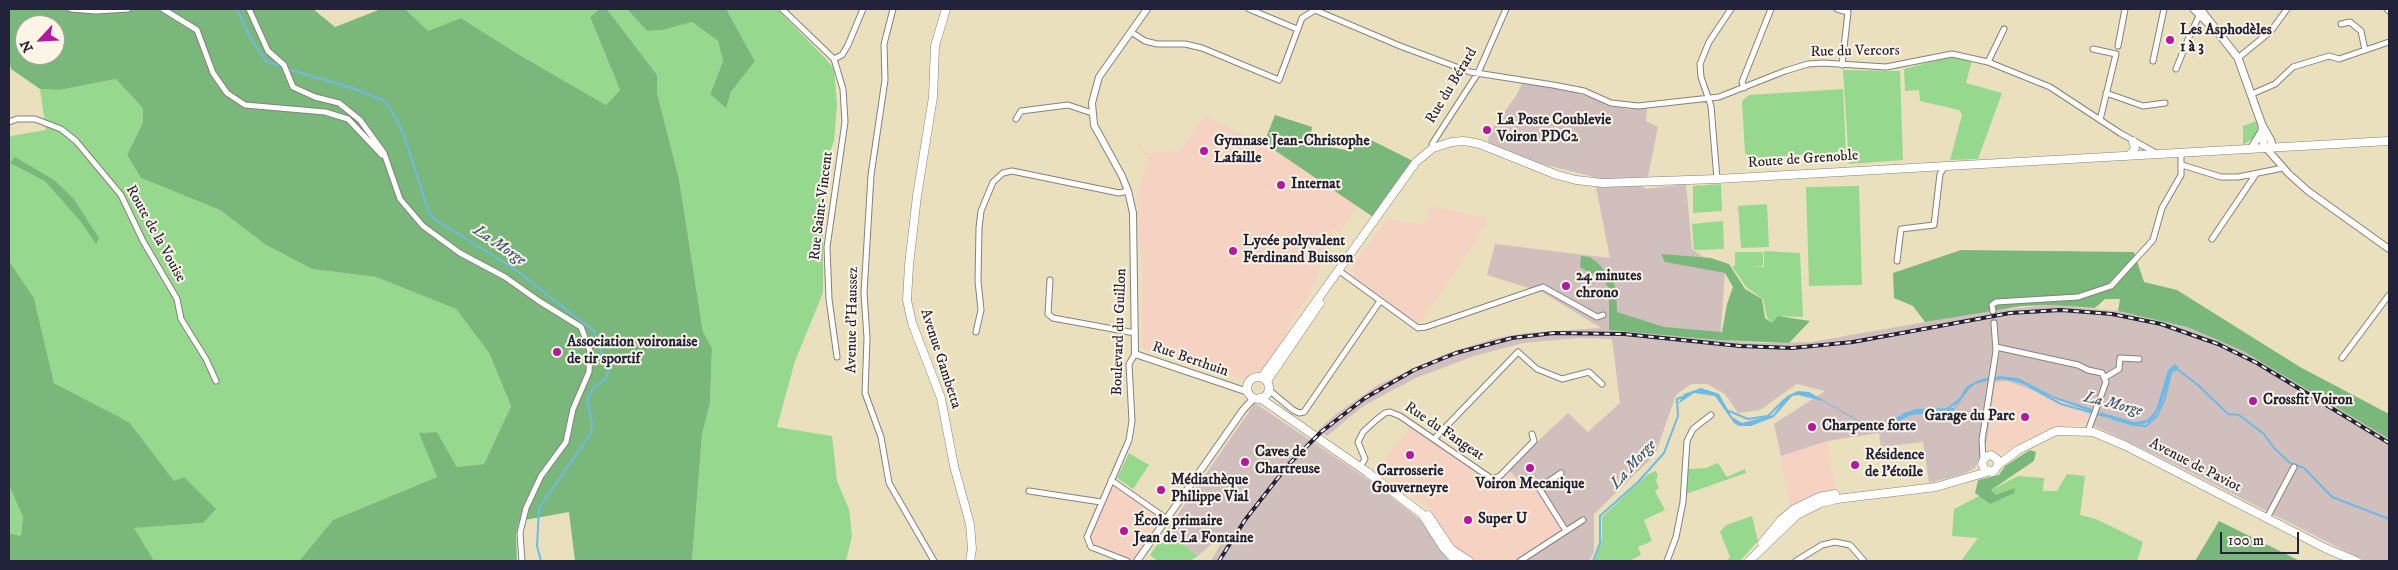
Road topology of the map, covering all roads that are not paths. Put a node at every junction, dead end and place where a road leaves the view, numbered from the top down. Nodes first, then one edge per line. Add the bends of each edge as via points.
1 (71, 9) edge
2 (128, 9) edge
3 (163, 9) edge
4 (249, 9) edge
5 (782, 9) edge
6 (863, 9) edge
7 (893, 9) edge
8 (946, 9) edge
9 (1147, 9) edge
10 (1249, 9) edge
11 (1506, 9) edge
12 (1731, 9) edge
13 (1770, 9) edge
14 (1837, 9) edge
15 (2125, 9) edge
16 (2164, 9) edge
17 (2194, 9) edge
18 (2287, 9) edge
19 (1310, 11) edge
20 (2201, 13) edge
21 (2341, 24) dead end
22 (1297, 29) junction
23 (2004, 30) dead end
24 (1131, 32) junction
25 (2389, 42) edge
26 (2118, 46) dead end
27 (2094, 49) dead end
28 (2365, 50) junction
29 (2238, 58) junction
30 (834, 59) junction
31 (2153, 61) dead end
32 (1988, 62) junction
33 (1842, 65) junction
34 (2176, 69) dead end
35 (1478, 73) junction
36 (1744, 88) junction
37 (2106, 93) junction
38 (2252, 94) junction
39 (1709, 99) junction
40 (2165, 104) dead end
41 (1092, 114) junction
42 (1016, 119) dead end
43 (2100, 120) junction
44 (9, 122) edge
45 (2262, 128) junction
46 (2389, 141) edge
47 (2134, 142) junction
48 (1433, 148) junction
49 (2269, 148) junction
50 (2251, 149) junction
51 (2181, 153) junction
52 (2141, 154) junction
53 (2157, 154) junction
54 (2130, 155) junction
55 (384, 157) junction
56 (2182, 165) junction
57 (1945, 166) junction
58 (2283, 168) junction
59 (2256, 174) junction
60 (1718, 179) junction
61 (1128, 190) junction
62 (2212, 239) dead end
63 (2389, 249) edge
64 (1897, 261) dead end
65 (1338, 270) junction
66 (1050, 280) dead end
67 (2389, 295) edge
68 (1380, 301) junction
69 (1993, 311) dead end
70 (1603, 315) dead end
71 (1994, 322) tunnel mouth
72 (976, 332) dead end
73 (1134, 333) junction
74 (1996, 347) junction
75 (1135, 354) junction
76 (837, 358) dead end
77 (2342, 358) dead end
78 (2138, 359) dead end
79 (2104, 378) junction
80 (216, 381) dead end
81 (1602, 384) dead end
82 (1258, 390) junction
83 (1711, 415) dead end
84 (2088, 431) junction
85 (1532, 434) dead end
86 (1434, 439) junction
87 (1982, 447) junction
88 (2018, 450) junction
89 (1993, 456) junction
90 (1982, 461) junction
91 (1998, 465) junction
92 (1360, 467) junction
93 (2294, 467) dead end
94 (1987, 472) junction
95 (1561, 473) dead end
96 (1964, 479) junction
97 (1111, 480) junction
98 (1378, 480) junction
99 (1029, 491) dead end
100 (1101, 502) junction
101 (2268, 518) junction
102 (1167, 519) junction
103 (1583, 520) dead end
104 (1566, 531) junction
105 (1750, 559) edge
106 (1120, 560) edge
107 (522, 561) edge
108 (934, 561) edge
109 (970, 561) edge
110 (1128, 561) edge
111 (1137, 561) edge
112 (1456, 561) edge
113 (1469, 561) edge
114 (1520, 561) edge
115 (1667, 561) edge
116 (1796, 561) edge
117 (1864, 561) edge
118 (2356, 561) edge

1 - 2 street
3 - 55 street via 197,30 213,73 227,92 245,105 325,112 348,120
4 - 55 street via 268,51 284,65 293,87 346,109 360,120
5 - 30 street
6 - 30 street via 848,46
7 - 108 street, Avenue d'Haussez via 884,44 885,80 871,175 864,293 865,393 881,437 889,483
8 - 109 main road, Avenue Gambetta via 935,46 934,86 907,300 912,323 943,406 954,466 970,524
9 - 24 street
10 - 22 street
11 - 35 street, Rue du Bérard
12 - 39 street via 1702,58 1701,78
13 - 36 street via 1742,82
14 - 33 street via 1848,12
15 - 26 street
16 - 31 street
17 - 20 main road
18 - 29 street via 2271,31
19 - 22 street
19 - 35 street, Rue du Vercors via 1322,12 1444,64
20 - 29 main road
20 - 34 street
21 - 28 street via 2350,22 2361,31
22 - 24 street via 1280,80 1202,48 1157,44
23 - 32 street
24 - 41 street via 1095,85
25 - 28 street
27 - 37 street via 2116,54
28 - 38 street via 2340,59 2329,56 2293,67 2275,84
29 - 38 main road
30 - 76 street, Rue Saint-Vincent via 843,89 845,122 827,247 829,299
32 - 33 street, Rue du Vercors via 1952,54 1886,67
32 - 43 street, Rue du Vercors via 2050,87
33 - 36 street, Rue du Vercors via 1808,64
35 - 39 street, Rue du Vercors via 1584,91 1611,103 1638,106
35 - 48 street, Rue du Bérard via 1432,144
36 - 39 street, Rue du Vercors
37 - 40 street via 2143,106
37 - 43 street
38 - 45 main road
39 - 60 street
41 - 42 street via 1068,105 1021,112
41 - 61 street, Boulevard du Guillon via 1094,125
43 - 47 street, Rue du Vercors
44 - 80 street, Route de la Vouise via 35,119 61,129 76,141 127,205
45 - 49 main road via 2271,141
45 - 50 main road
46 - 49 main road, Route de Grenoble
47 - 52 main road
47 - 53 street, Rue du Vercors
47 - 54 main road
48 - 60 main road, Route de Grenoble via 1452,142 1472,142 1557,175 1603,183
48 - 65 main road, Route de Grenoble via 1416,162
49 - 50 main road, Route de Grenoble
49 - 58 street
50 - 51 main road, Route de Grenoble
51 - 53 main road, Route de Grenoble
51 - 56 street
52 - 53 main road, Route de Grenoble
52 - 54 main road, Route de Grenoble
54 - 57 main road, Route de Grenoble
55 - 107 street via 400,199 423,226 460,253 505,277 581,327 590,351 589,372 573,409 566,442 541,476 526,508 520,533
56 - 59 street via 2221,177
56 - 69 street via 2181,174 2162,208 2154,240 2111,286 2078,297 1996,302 1992,304
57 - 60 main road, Route de Grenoble
57 - 64 street via 1940,174 1934,225 1901,229
58 - 59 street
58 - 63 street via 2328,207
59 - 62 street
61 - 72 street via 1119,193 1012,171 1003,173 986,196 981,211 978,249 981,310
61 - 73 street, Boulevard du Guillon via 1135,250
65 - 68 street
65 - 82 main road, Route de Grenoble
66 - 73 street via 1048,314 1053,318
67 - 77 street
68 - 70 street via 1418,328 1426,328 1543,286 1597,317
68 - 82 street via 1304,412 1298,413
71 - 74 street
73 - 75 street, Boulevard du Guillon
74 - 79 street via 2078,365 2102,373
74 - 87 street
75 - 82 street, Rue Berthuin via 1236,389
75 - 97 street, Boulevard du Guillon via 1129,364 1130,434
78 - 79 street via 2120,358 2119,369
79 - 84 street via 2106,382
81 - 86 street via 1589,372 1562,379 1538,369 1518,352
82 - 92 main road via 1275,408
82 - 102 street
83 - 115 street via 1693,430 1687,441 1683,502
84 - 88 main road, Avenue de Paviot via 2056,431
84 - 101 main road, Avenue de Paviot
85 - 86 street, Rue du Fangeat via 1534,441 1496,479 1489,478
86 - 92 street, Rue du Fangeat via 1400,416 1385,413 1363,432 1358,442 1365,459
87 - 89 street
87 - 90 street
88 - 89 main road, Avenue de Paviot
88 - 91 main road, Avenue de Paviot
89 - 90 main road, Avenue de Paviot
89 - 91 main road
90 - 94 main road
90 - 96 main road, Avenue de Paviot via 1975,472
91 - 94 main road, Avenue de Paviot via 1993,472
92 - 98 main road
93 - 101 street
94 - 96 main road, Avenue de Paviot
95 - 104 street via 1539,488
96 - 105 main road, Avenue de Paviot via 1936,487 1819,498 1794,509
97 - 100 street, Boulevard du Guillon
97 - 102 street
98 - 112 main road via 1422,514
98 - 113 main road via 1388,483 1417,504 1431,518 1451,549
99 - 100 street
100 - 106 street, Boulevard du Guillon via 1087,542
101 - 118 main road, Avenue de Paviot
102 - 111 street
103 - 104 street
104 - 114 street
106 - 110 street, Boulevard du Guillon
116 - 117 street via 1822,545 1835,542 1850,546

